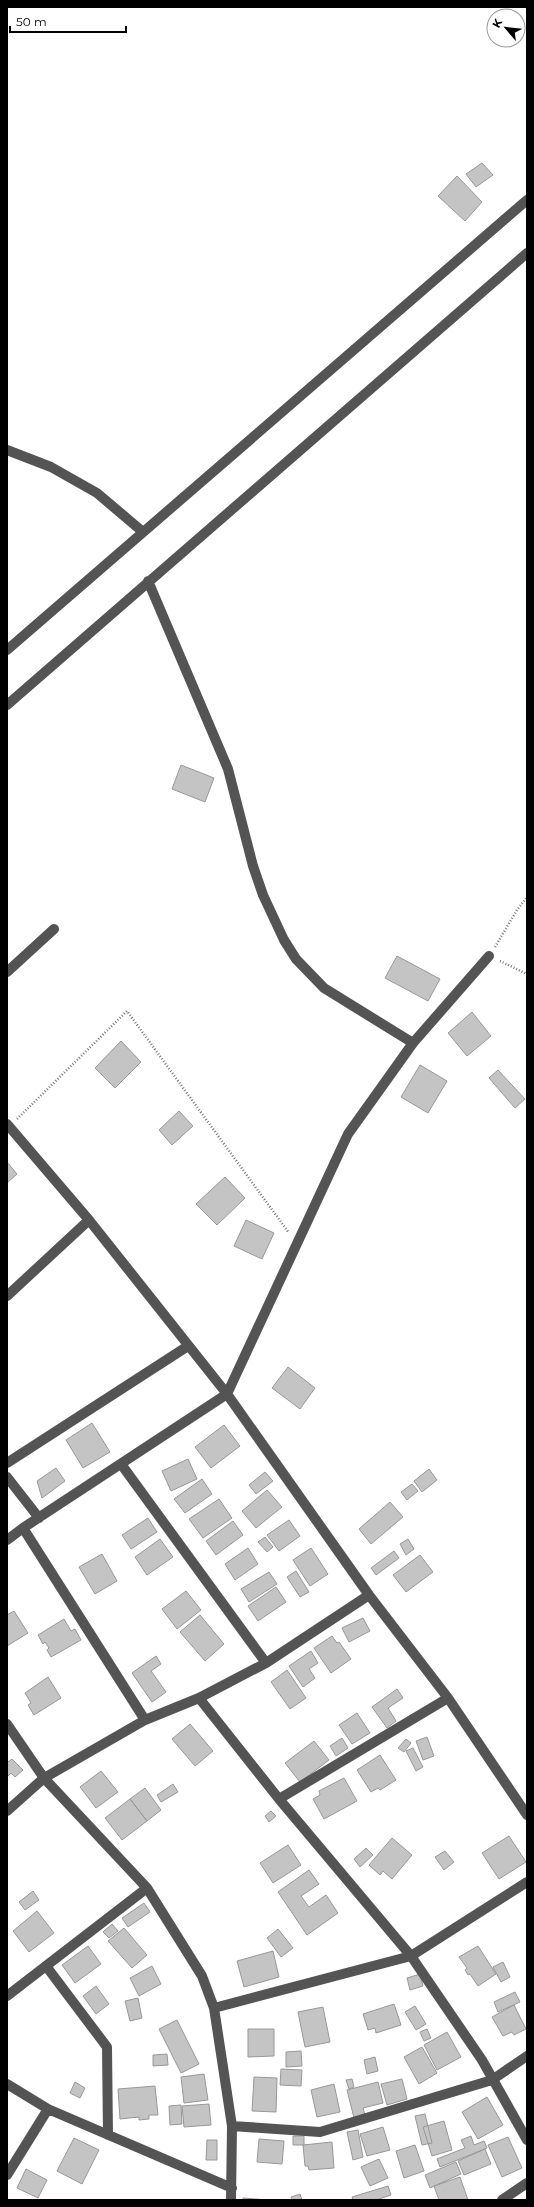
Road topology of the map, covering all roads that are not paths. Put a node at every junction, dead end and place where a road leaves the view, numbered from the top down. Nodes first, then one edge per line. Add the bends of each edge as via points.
1 (527, 200) edge
2 (527, 253) edge
3 (7, 450) edge
4 (143, 532) junction
5 (148, 581) junction
6 (7, 650) edge
7 (7, 705) edge
8 (54, 929) dead end
9 (489, 956) road end
10 (7, 972) edge
11 (413, 1043) junction
12 (8, 1125) edge
13 (90, 1220) junction
14 (7, 1296) edge
15 (188, 1346) junction
16 (227, 1394) junction
17 (7, 1463) edge
18 (121, 1464) junction
19 (7, 1477) edge
20 (39, 1518) junction
21 (23, 1528) junction
22 (7, 1540) edge
23 (369, 1595) junction
24 (266, 1663) junction
25 (199, 1698) junction
26 (448, 1698) junction
27 (145, 1720) junction
28 (7, 1724) edge
29 (44, 1778) junction
30 (280, 1799) junction
31 (7, 1810) edge
32 (527, 1815) edge
33 (527, 1882) edge
34 (147, 1888) junction
35 (411, 1956) junction
36 (46, 1966) junction
37 (7, 1996) edge
38 (214, 2008) junction
39 (527, 2056) edge
40 (492, 2080) junction
41 (7, 2084) edge
42 (48, 2109) junction
43 (232, 2126) junction
44 (108, 2135) junction
45 (527, 2140) edge
46 (7, 2175) edge
47 (527, 2184) edge
48 (232, 2188) junction
49 (231, 2200) edge
50 (502, 2200) edge

1 - 4 street
2 - 5 street
3 - 4 street via 51,467 97,493
4 - 6 street
5 - 7 street
5 - 11 street via 228,769 253,866 284,940 296,959 324,988
8 - 10 street
9 - 11 street
11 - 16 street via 348,1134
12 - 13 street
13 - 14 street
13 - 15 street
15 - 16 street
15 - 17 street
16 - 18 street
16 - 23 street
18 - 20 street
18 - 24 street
19 - 20 street
20 - 21 street
21 - 22 street
21 - 27 street
23 - 24 street
23 - 26 street
24 - 25 street
25 - 27 street
25 - 30 street
26 - 30 street
26 - 32 street
27 - 29 street
28 - 29 street
29 - 31 street
29 - 34 street
30 - 35 street
33 - 35 street
34 - 36 street
34 - 38 street via 202,1976
35 - 38 street
35 - 40 street via 482,2060
36 - 37 street
36 - 44 street via 107,2047
38 - 43 street
39 - 40 street
40 - 43 street via 320,2132
40 - 45 street
41 - 42 street
42 - 44 street
42 - 46 street
43 - 48 street
44 - 48 street
47 - 50 street
48 - 49 street

